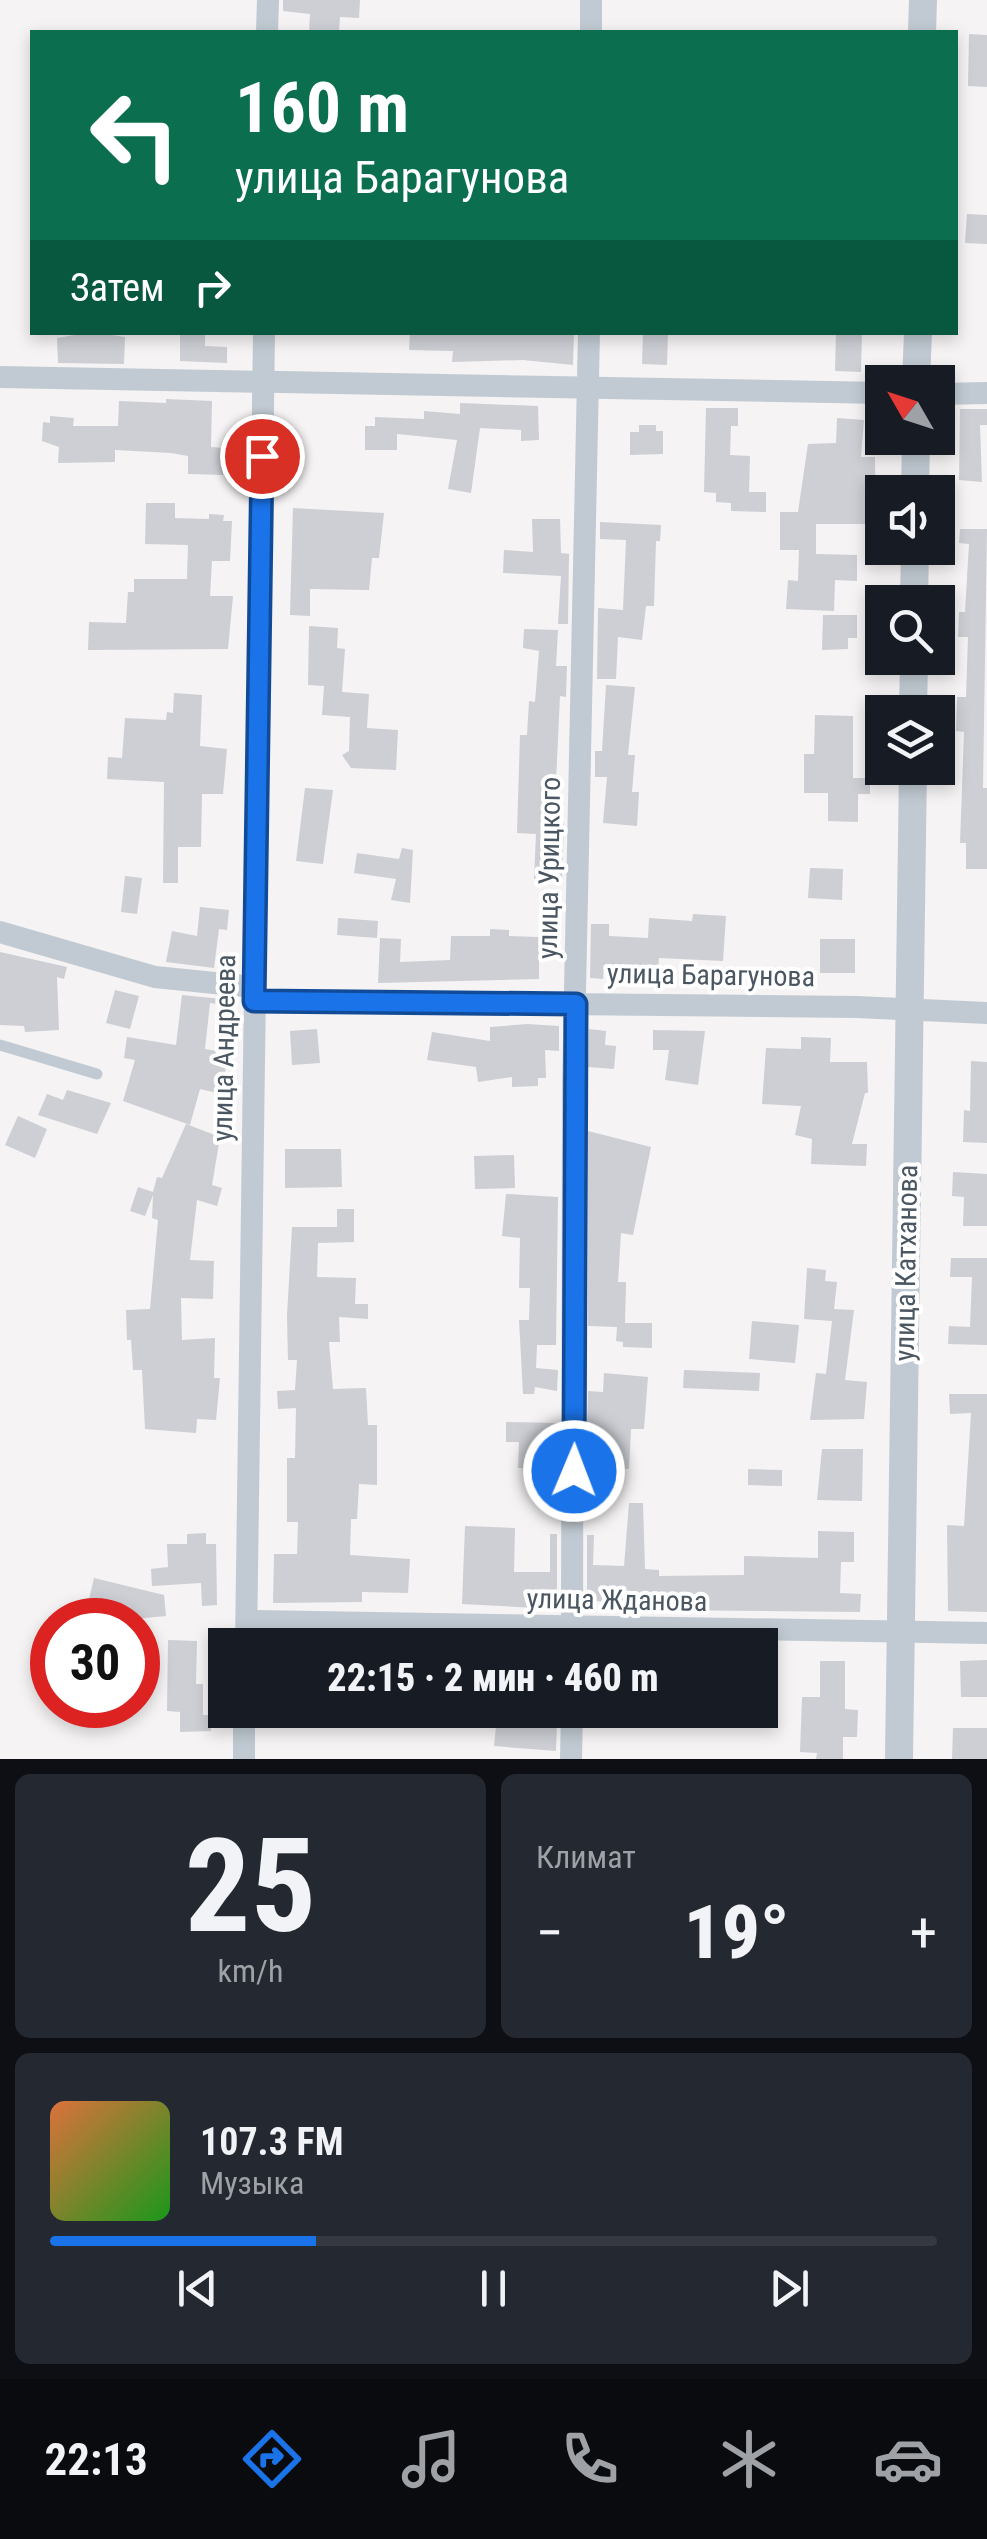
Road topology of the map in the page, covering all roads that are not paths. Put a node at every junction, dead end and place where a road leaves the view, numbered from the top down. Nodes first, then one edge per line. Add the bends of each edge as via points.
1 (268, 0) edge
2 (591, 0) edge
3 (922, 0) edge
4 (267, 30) edge
5 (591, 30) edge
6 (922, 30) edge
7 (264, 335) edge
8 (589, 335) edge
9 (918, 335) edge
10 (917, 365) edge
11 (0, 377) edge
12 (264, 380) junction
13 (588, 384) junction
14 (865, 392) edge
15 (987, 392) edge
16 (955, 393) edge
17 (913, 785) edge
18 (0, 932) edge
19 (254, 994) junction
20 (576, 1004) junction
21 (911, 1010) junction
22 (987, 1014) edge
23 (0, 1045) edge
24 (97, 1074) dead end
25 (247, 1621) junction
26 (247, 1628) edge
27 (389, 1628) edge
28 (571, 1628) edge
29 (900, 1633) junction
30 (987, 1633) edge
31 (778, 1634) edge
32 (244, 1728) edge
33 (572, 1728) edge
34 (244, 1759) edge
35 (571, 1759) edge
36 (899, 1759) edge

1 - 4 street
2 - 5 street
3 - 6 street
7 - 12 street, улица Андреева
8 - 13 street, улица Урицкого
9 - 10 street
11 - 12 street
12 - 13 street
12 - 19 street, улица Андреева
13 - 14 street
13 - 20 street, улица Урицкого
15 - 16 street
17 - 21 street, улица Катханова
18 - 19 street, улица Барагунова via 155,976
19 - 20 street, улица Барагунова
19 - 25 street, улица Андреева
20 - 21 street, улица Барагунова
20 - 28 street, улица Урицкого
21 - 22 street, улица Барагунова
21 - 29 street, улица Катханова
23 - 24 lane
25 - 26 street, улица Андреева
25 - 27 street, улица Жданова
29 - 30 street, улица Жданова
29 - 31 street, улица Жданова
29 - 36 street, улица Катханова
32 - 34 street
33 - 35 street

